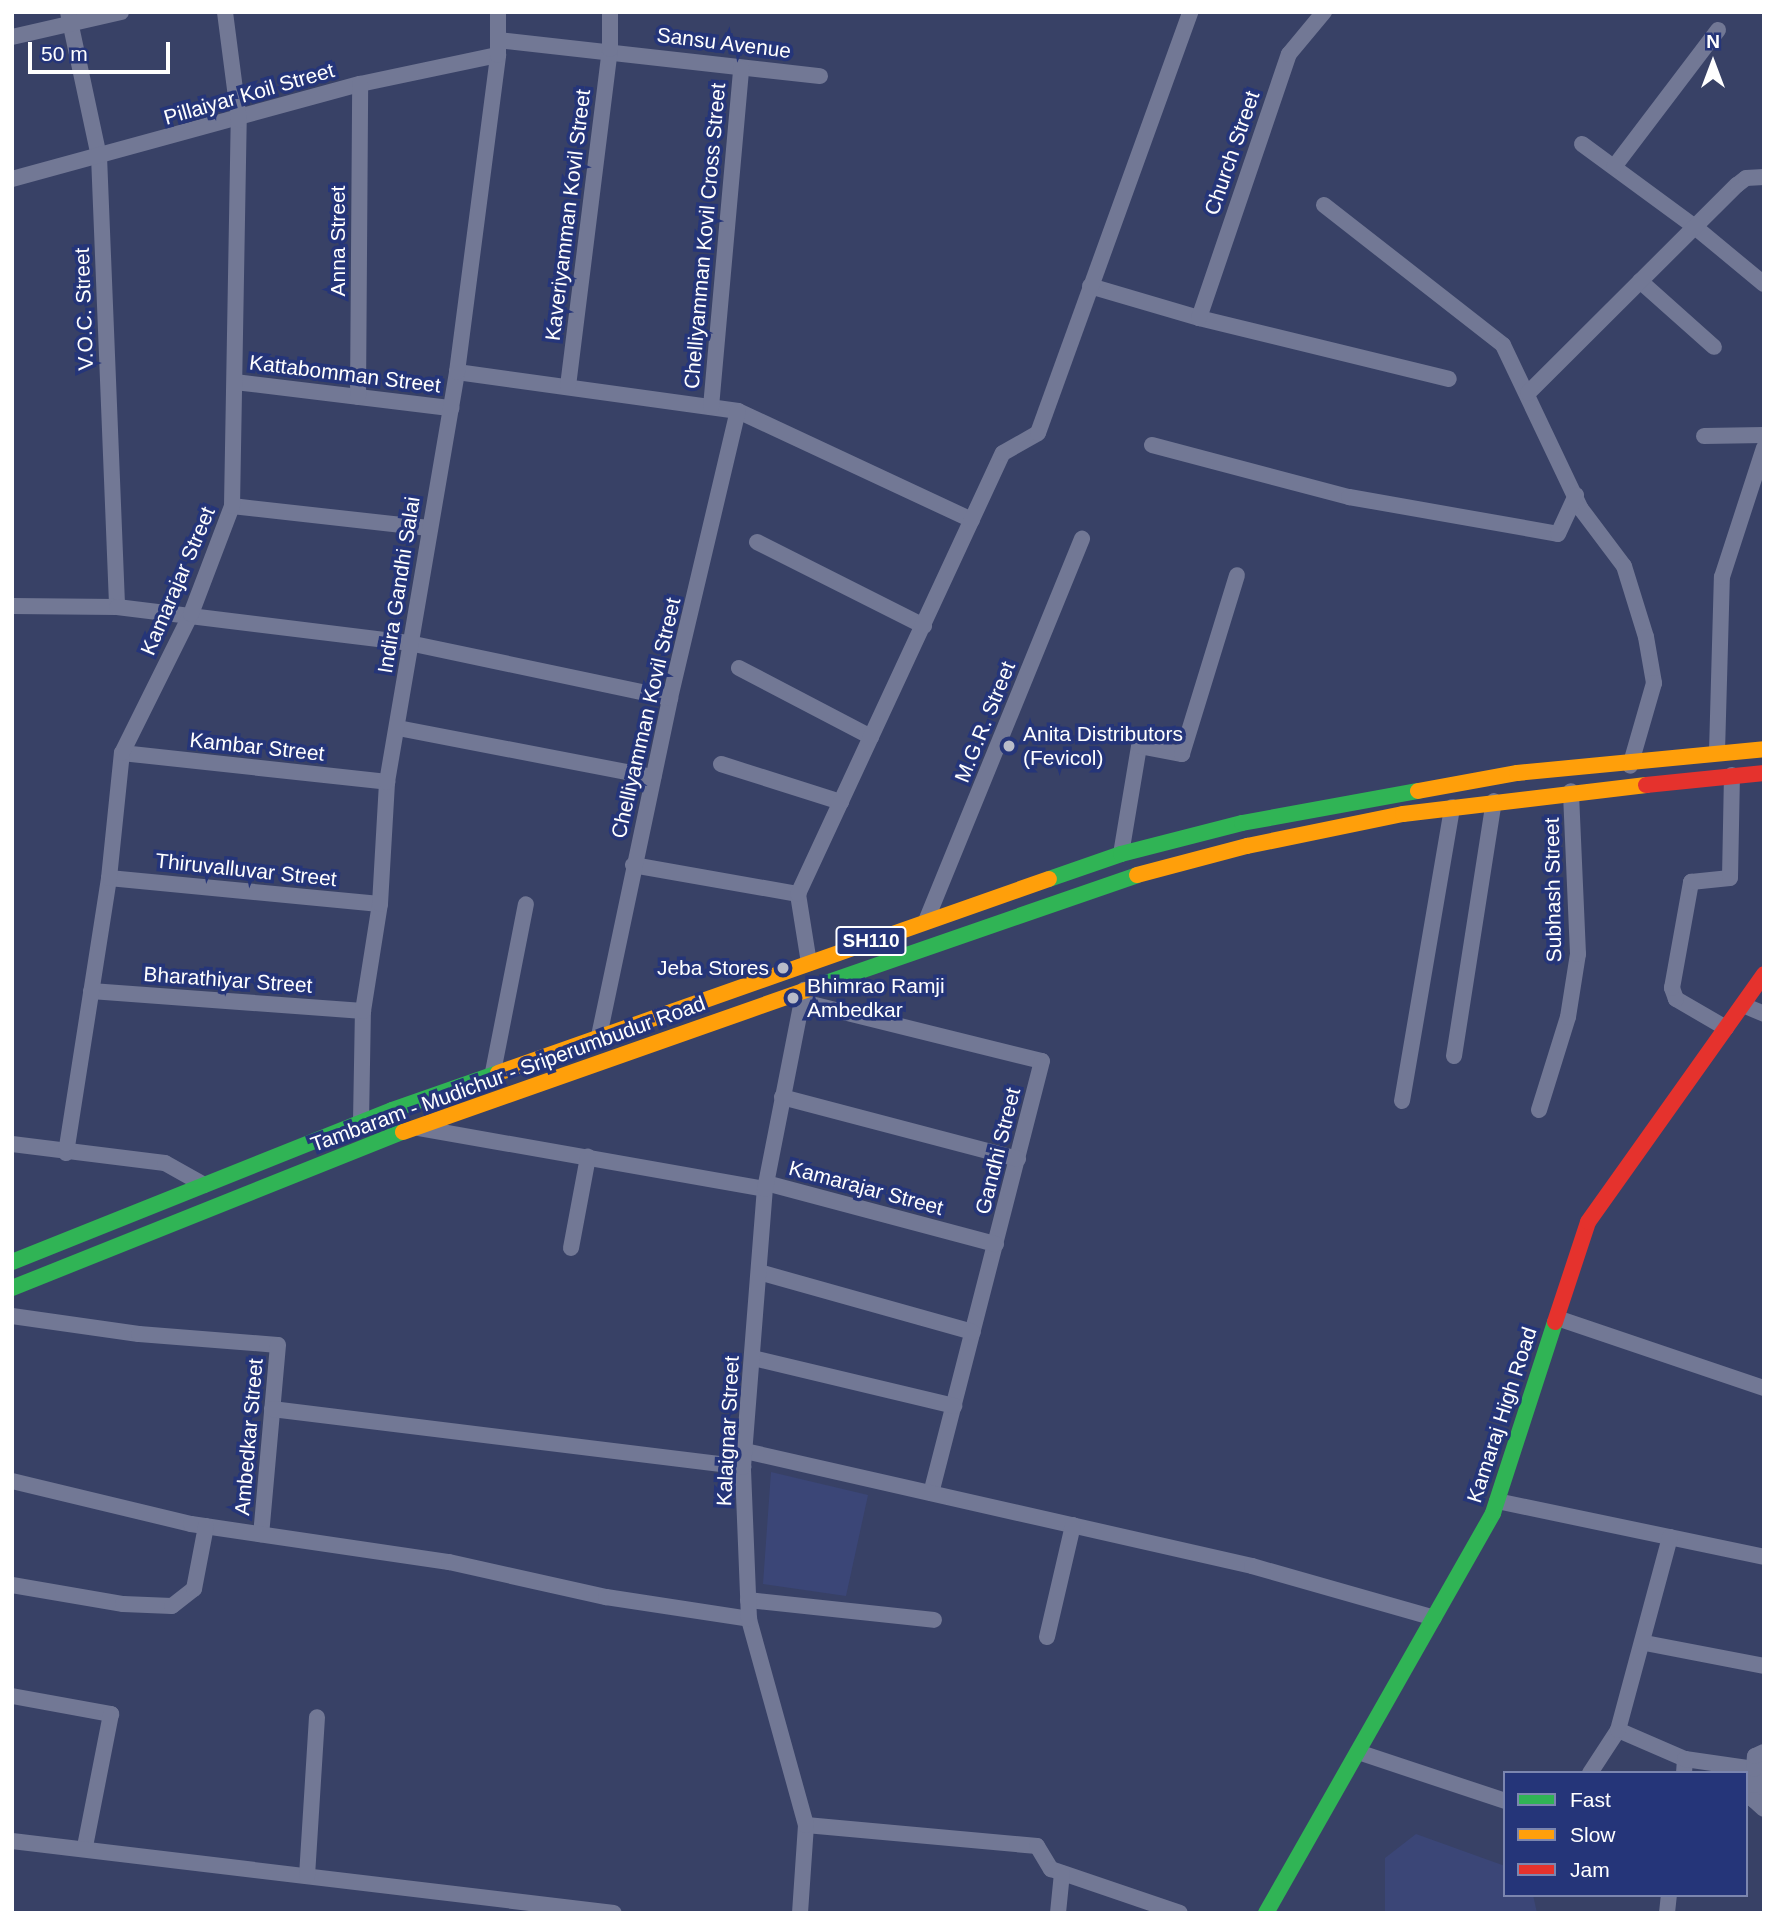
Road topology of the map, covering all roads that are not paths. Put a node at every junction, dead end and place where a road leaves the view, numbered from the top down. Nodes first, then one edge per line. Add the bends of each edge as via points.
1 (121, 12) edge
2 (225, 12) edge
3 (498, 12) edge
4 (610, 12) edge
5 (1190, 12) edge
6 (1324, 12) edge
7 (69, 18) edge
8 (1718, 30) dead end
9 (12, 37) edge
10 (498, 48) junction
11 (610, 49) junction
12 (741, 68) junction
13 (820, 76) dead end
14 (360, 84) junction
15 (239, 120) junction
16 (1582, 144) dead end
17 (99, 156) junction
18 (1614, 167) junction
19 (1764, 177) edge
20 (12, 179) edge
21 (1324, 205) dead end
22 (1695, 227) junction
23 (1640, 281) junction
24 (1764, 284) edge
25 (1090, 286) junction
26 (1199, 318) junction
27 (1714, 347) dead end
28 (457, 372) junction
29 (1449, 379) dead end
30 (235, 382) junction
31 (568, 386) junction
32 (1528, 393) junction
33 (358, 397) junction
34 (711, 407) junction
35 (451, 408) junction
36 (738, 411) junction
37 (1764, 435) edge
38 (1704, 436) dead end
39 (1152, 445) dead end
40 (1764, 447) edge
41 (1576, 495) junction
42 (232, 506) junction
43 (972, 520) junction
44 (429, 528) junction
45 (1082, 539) dead end
46 (757, 542) dead end
47 (1237, 575) dead end
48 (12, 607) edge
49 (117, 607) junction
50 (191, 614) junction
51 (924, 626) junction
52 (409, 643) junction
53 (739, 668) dead end
54 (670, 698) junction
55 (398, 728) junction
56 (871, 737) junction
57 (1764, 749) edge
58 (1717, 752) junction
59 (121, 753) junction
60 (1632, 760) junction
61 (721, 764) dead end
62 (1764, 773) edge
63 (1731, 775) junction
64 (653, 777) junction
65 (387, 782) junction
66 (1625, 785) junction
67 (1571, 791) junction
68 (1494, 801) junction
69 (841, 802) junction
70 (1452, 807) junction
71 (1121, 854) junction
72 (633, 865) junction
73 (109, 878) junction
74 (798, 894) junction
75 (380, 904) junction
76 (526, 904) dead end
77 (926, 921) junction
78 (809, 963) junction
79 (1764, 974) edge
80 (91, 991) junction
81 (802, 995) junction
82 (1742, 1005) junction
83 (363, 1012) junction
84 (1764, 1014) edge
85 (1726, 1028) junction
86 (598, 1036) junction
87 (1454, 1056) dead end
88 (492, 1077) junction
89 (782, 1097) junction
90 (1402, 1101) dead end
91 (1539, 1110) dead end
92 (361, 1122) junction
93 (414, 1127) junction
94 (12, 1144) edge
95 (366, 1147) junction
96 (66, 1153) junction
97 (588, 1157) junction
98 (1018, 1159) junction
99 (204, 1185) junction
100 (765, 1186) junction
101 (218, 1206) junction
102 (996, 1244) junction
103 (571, 1248) dead end
104 (15, 1260) edge
105 (759, 1272) junction
106 (12, 1288) edge
107 (12, 1316) edge
108 (1557, 1318) junction
109 (973, 1332) junction
110 (753, 1358) junction
111 (1764, 1388) edge
112 (954, 1406) junction
113 (272, 1409) junction
114 (744, 1459) junction
115 (12, 1481) edge
116 (931, 1493) junction
117 (1497, 1501) junction
118 (1073, 1525) junction
119 (206, 1526) junction
120 (261, 1534) junction
121 (1670, 1538) junction
122 (1764, 1557) edge
123 (12, 1584) edge
124 (748, 1600) junction
125 (1434, 1618) junction
126 (749, 1619) junction
127 (934, 1620) dead end
128 (1047, 1637) dead end
129 (1645, 1643) junction
130 (1764, 1666) edge
131 (12, 1696) edge
132 (317, 1717) dead end
133 (1618, 1730) junction
134 (1357, 1752) junction
135 (1764, 1752) edge
136 (1685, 1766) edge
137 (1754, 1769) junction
138 (1591, 1771) edge
139 (1503, 1800) edge
140 (1764, 1809) edge
141 (806, 1825) junction
142 (12, 1841) edge
143 (85, 1847) junction
144 (1062, 1873) junction
145 (307, 1876) junction
146 (614, 1913) edge
147 (800, 1913) edge
148 (1058, 1913) edge
149 (1180, 1913) edge
150 (1266, 1913) edge

1 - 7 street
2 - 15 street, Kamarajar Street
3 - 10 street, Indira Gandhi Salai
4 - 11 street, Kaveriyamman Kovil Street
5 - 25 street
6 - 26 street, Church Street via 1289,54
7 - 9 street
7 - 17 street, V.O.C. Street
8 - 18 street
10 - 11 street, Sansu Avenue
10 - 14 street, Pillaiyar Koil Street
10 - 28 street, Indira Gandhi Salai
11 - 12 street, Sansu Avenue
11 - 31 street, Kaveriyamman Kovil Street
12 - 13 street, Sansu Avenue
12 - 34 street, Chelliyamman Kovil Cross Street
14 - 15 street, Pillaiyar Koil Street
14 - 33 street, Anna Street
15 - 17 street, Pillaiyar Koil Street
15 - 30 street, Kamarajar Street
16 - 18 street
17 - 20 street, Pillaiyar Koil Street
17 - 49 street, V.O.C. Street
18 - 22 street
19 - 22 street via 1746,178
21 - 32 street via 1503,345
22 - 23 street
22 - 24 street
23 - 27 street
23 - 32 street
25 - 26 street
25 - 43 street via 1038,433 1003,453
26 - 29 street
28 - 31 street
28 - 35 street, Indira Gandhi Salai
30 - 33 street, Kattabomman Street
30 - 42 street, Kamarajar Street
31 - 34 street
32 - 41 street
33 - 35 street, Kattabomman Street
34 - 36 street
35 - 44 street, Indira Gandhi Salai
36 - 43 street
36 - 54 street, Chelliyamman Kovil Street
37 - 38 street
39 - 41 street via 1349,497 1558,534
40 - 58 street via 1722,577
41 - 60 street via 1623,566 1646,637 1654,683
42 - 44 street
42 - 50 street, Kamarajar Street
43 - 51 street
44 - 52 street, Indira Gandhi Salai
45 - 77 street, M.G.R. Street
46 - 51 street
47 - 71 street via 1182,754 1139,746
48 - 49 street
49 - 50 street
50 - 52 street
50 - 59 street, Kamarajar Street
51 - 56 street
52 - 54 street
52 - 55 street, Indira Gandhi Salai
53 - 56 street
54 - 64 street, Chelliyamman Kovil Street
55 - 64 street
55 - 65 street, Indira Gandhi Salai
56 - 69 street
57 - 58 main road, Tambaram - Mudichur - Sriperumbudur Road / SH110
58 - 60 main road, Tambaram - Mudichur - Sriperumbudur Road / SH110
59 - 65 street, Kambar Street
59 - 73 street, Kamarajar Street
60 - 66 street
60 - 71 main road, Tambaram - Mudichur - Sriperumbudur Road / SH110 via 1392,794 1242,823
61 - 69 street
62 - 63 main road, Tambaram - Mudichur - Sriperumbudur Road / SH110
63 - 66 main road, Tambaram - Mudichur - Sriperumbudur Road / SH110
63 - 85 street via 1730,878 1691,882 1672,988 1676,999
64 - 72 street, Chelliyamman Kovil Street
65 - 75 street, Indira Gandhi Salai
66 - 67 main road, Tambaram - Mudichur - Sriperumbudur Road / SH110
67 - 68 main road, Tambaram - Mudichur - Sriperumbudur Road / SH110
67 - 91 street, Subhash Street via 1578,954 1568,1017
68 - 70 main road, Tambaram - Mudichur - Sriperumbudur Road / SH110
68 - 87 street
69 - 74 street
70 - 81 main road, Tambaram - Mudichur - Sriperumbudur Road / SH110 via 1247,846 1130,877
70 - 90 street
71 - 77 main road, Tambaram - Mudichur - Sriperumbudur Road / SH110
72 - 74 street
72 - 86 street, Chelliyamman Kovil Street
73 - 75 street, Thiruvalluvar Street
73 - 80 street, Kamarajar Street
74 - 78 street
75 - 83 street, Indira Gandhi Salai
76 - 88 street
77 - 78 main road, Tambaram - Mudichur - Sriperumbudur Road / SH110
78 - 81 main road
78 - 86 main road, Tambaram - Mudichur - Sriperumbudur Road / SH110
79 - 82 main road, Kamaraj High Road
80 - 83 street, Bharathiyar Street
80 - 96 street, Kamarajar Street
81 - 89 street, Kalaignar Street
81 - 93 main road, Tambaram - Mudichur - Sriperumbudur Road / SH110
81 - 98 street, Gandhi Street via 1042,1062
82 - 84 street
82 - 85 main road, Kamaraj High Road
83 - 92 street, Indira Gandhi Salai
85 - 108 main road, Kamaraj High Road via 1588,1222
86 - 88 main road, Tambaram - Mudichur - Sriperumbudur Road / SH110
88 - 92 main road, Tambaram - Mudichur - Sriperumbudur Road / SH110
89 - 98 street
89 - 100 street, Kalaignar Street
92 - 95 main road
92 - 99 main road, Tambaram - Mudichur - Sriperumbudur Road / SH110
93 - 95 main road, Tambaram - Mudichur - Sriperumbudur Road / SH110
93 - 97 street, Kamarajar Street
94 - 96 street
95 - 101 main road, Tambaram - Mudichur - Sriperumbudur Road / SH110
96 - 99 street via 165,1163
97 - 100 street, Kamarajar Street
97 - 103 street
98 - 102 street, Gandhi Street
99 - 101 main road
99 - 104 main road, Tambaram - Mudichur - Sriperumbudur Road / SH110
100 - 102 street, Kamarajar Street
100 - 105 street, Kalaignar Street
101 - 106 main road, Tambaram - Mudichur - Sriperumbudur Road / SH110
102 - 109 street, Gandhi Street
105 - 109 street
105 - 110 street, Kalaignar Street
107 - 113 street, Ambedkar Street via 139,1335 278,1345
108 - 111 street
108 - 117 main road, Kamaraj High Road
109 - 112 street, Gandhi Street
110 - 112 street
110 - 114 street, Kalaignar Street
112 - 116 street, Gandhi Street
113 - 114 street
113 - 120 street, Ambedkar Street
114 - 116 street
114 - 124 street, Kalaignar Street
115 - 119 street
116 - 118 street
117 - 121 street
117 - 125 main road, Kamaraj High Road
118 - 125 street via 1252,1566
118 - 128 street
119 - 120 street
119 - 123 street via 194,1589 172,1606 123,1604
120 - 126 street via 449,1562 606,1597
121 - 122 street
121 - 129 street
124 - 126 street, Kalaignar Street
124 - 127 street
125 - 134 main road, Kamaraj High Road
126 - 141 street, Kalaignar Street
129 - 130 street
129 - 133 street
131 - 143 street via 111,1714
132 - 145 street
133 - 136 street
133 - 138 street
134 - 139 street
134 - 150 main road, Kamaraj High Road
135 - 137 street via 1756,1754
136 - 137 street
137 - 140 street via 1754,1800
141 - 144 street via 1037,1846 1051,1869
141 - 147 street, Kalaignar Street
142 - 143 street
143 - 145 street
144 - 148 street
144 - 149 street
145 - 146 street

